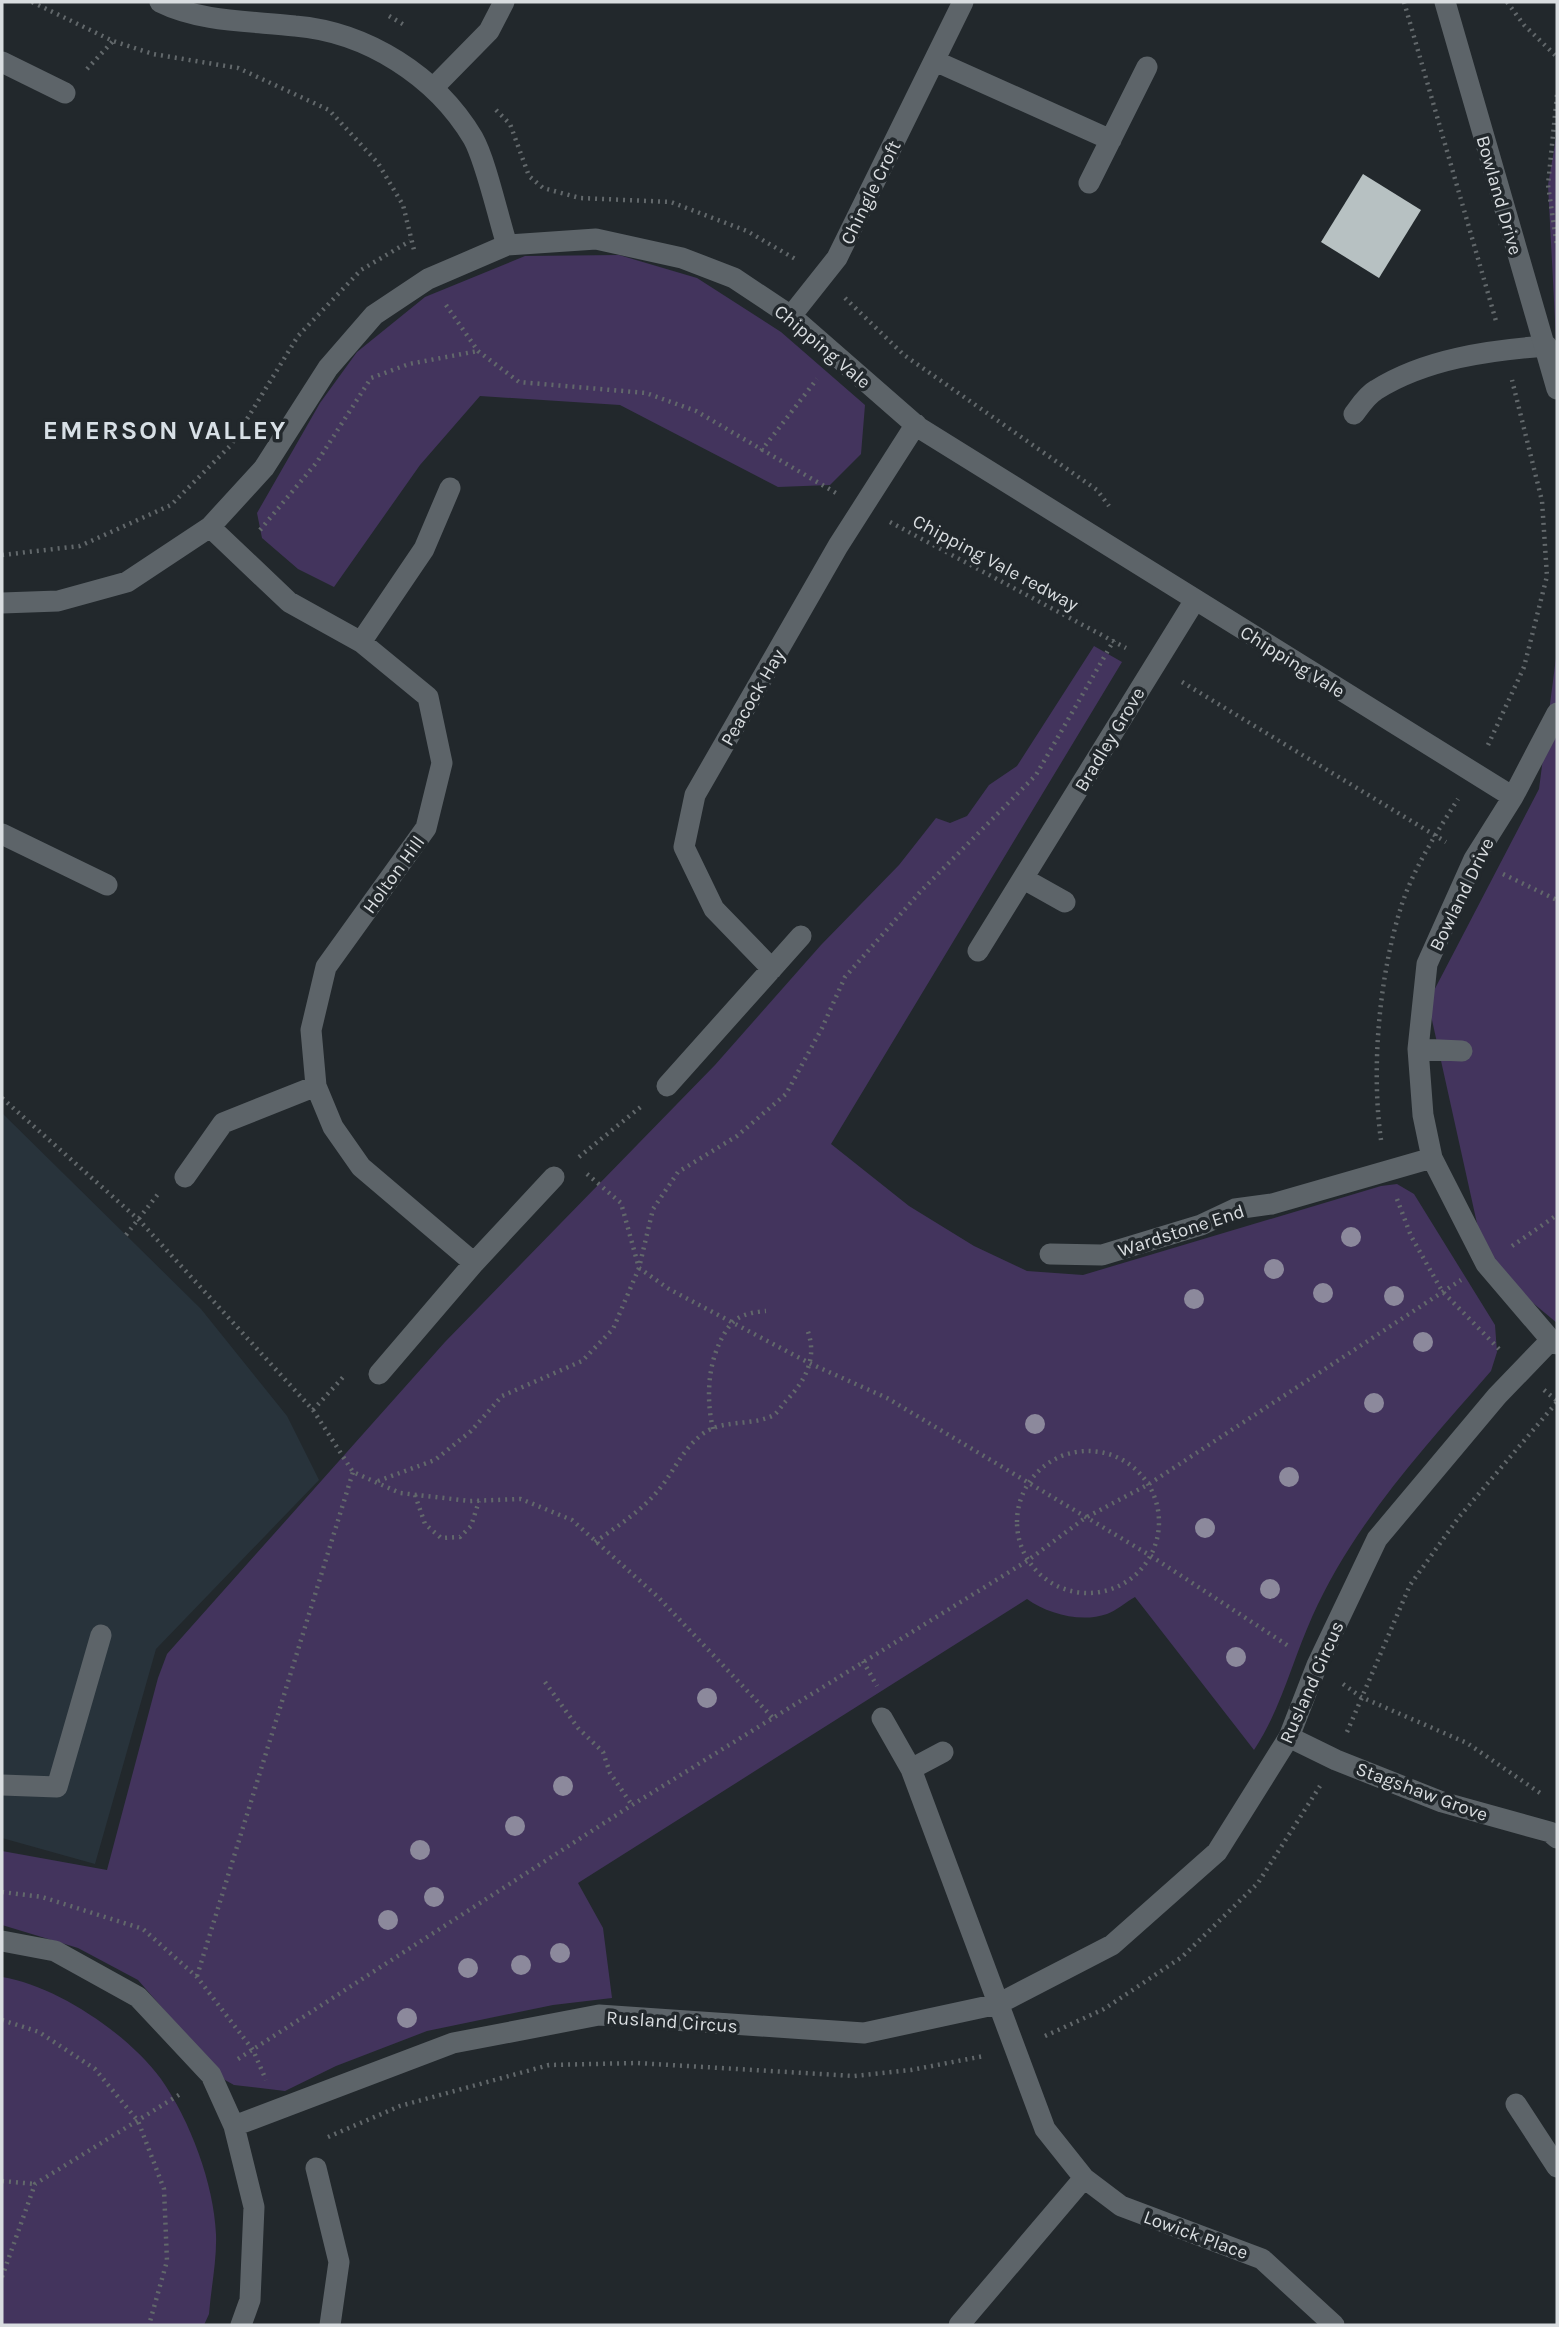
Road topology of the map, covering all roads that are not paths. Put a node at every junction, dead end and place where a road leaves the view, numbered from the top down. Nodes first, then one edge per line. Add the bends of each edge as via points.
1 (160, 2) edge
2 (504, 2) edge
3 (964, 2) edge
4 (1445, 2) edge
5 (934, 61) junction
6 (2, 62) edge
7 (1147, 67) dead end
8 (434, 87) junction
9 (65, 93) dead end
10 (1111, 140) junction
11 (1089, 184) dead end
12 (507, 245) junction
13 (791, 316) junction
14 (1547, 346) junction
15 (1557, 389) edge
16 (1354, 414) dead end
17 (916, 424) junction
18 (450, 488) dead end
19 (211, 527) junction
20 (1195, 600) junction
21 (2, 603) edge
22 (361, 642) junction
23 (1557, 713) edge
24 (1513, 797) junction
25 (2, 834) edge
26 (1024, 879) junction
27 (107, 885) dead end
28 (1065, 902) dead end
29 (801, 936) dead end
30 (978, 951) dead end
31 (772, 969) junction
32 (1418, 1049) junction
33 (1462, 1051) dead end
34 (316, 1086) junction
35 (667, 1086) road end
36 (1432, 1158) junction
37 (185, 1177) road end
38 (554, 1177) road end
39 (1050, 1254) dead end
40 (474, 1263) junction
41 (1554, 1342) edge
42 (379, 1374) road end
43 (102, 1635) dead end
44 (882, 1718) dead end
45 (1289, 1737) junction
46 (943, 1752) dead end
47 (911, 1769) junction
48 (2, 1785) edge
49 (1557, 1838) edge
50 (2, 1941) edge
51 (998, 2004) junction
52 (1517, 2104) dead end
53 (234, 2126) junction
54 (1554, 2155) edge
55 (316, 2168) dead end
56 (1084, 2178) junction
57 (966, 2323) edge
58 (241, 2325) edge
59 (330, 2325) edge
60 (1334, 2325) edge

1 - 8 street via 211,18 320,28 382,51
2 - 8 street via 489,30
3 - 5 street, Chingle Croft
4 - 14 street, Bowland Drive
5 - 10 street
5 - 13 street, Chingle Croft via 837,258
6 - 9 street
7 - 10 street
8 - 12 street via 474,139
10 - 11 street
12 - 13 street, Chipping Vale via 596,239 682,258 734,278
12 - 19 street, Chipping Vale via 428,279 374,315 328,369 264,468
13 - 17 street, Chipping Vale
14 - 15 street, Bowland Drive
14 - 16 street via 1504,349 1418,369 1374,391
17 - 20 street, Chipping Vale
17 - 31 street, Peacock Hay via 862,507 695,795 684,847 714,909
18 - 22 street via 424,549
19 - 21 street, Chipping Vale via 127,582 58,601
19 - 22 street, Holton Hill via 289,602
20 - 24 street, Chipping Vale
20 - 26 street, Bradley Grove
22 - 34 street, Holton Hill via 428,697 442,763 426,828 326,967 312,1030
23 - 24 street, Bowland Drive
24 - 32 street, Bowland Drive via 1474,859 1427,964
25 - 27 street
26 - 28 street
26 - 30 street, Bradley Grove
29 - 31 street
31 - 35 street
32 - 33 street
32 - 36 street, Bowland Drive
34 - 37 street via 223,1123
34 - 40 street, Holton Hill via 333,1127 361,1167
36 - 39 street, Wardstone End via 1272,1204 1235,1209 1201,1225 1102,1255
36 - 41 street, Bowland Drive via 1486,1264
38 - 40 street
40 - 42 street
41 - 45 street, Rusland Circus via 1497,1396 1377,1539 1317,1665
43 - 48 street via 57,1787
44 - 47 street
45 - 49 street, Stagshaw Grove via 1442,1802 1550,1832
45 - 51 street, Rusland Circus via 1217,1852 1112,1945
46 - 47 street
47 - 51 street
50 - 53 street via 55,1951 138,1997 211,2075
51 - 53 street, Rusland Circus via 863,2033 599,2015 453,2043
51 - 56 street, Lowick Place via 1045,2129
52 - 54 street
53 - 58 street via 254,2207 250,2300
55 - 59 street via 339,2262
56 - 57 street
56 - 60 street, Lowick Place via 1121,2207 1262,2259

